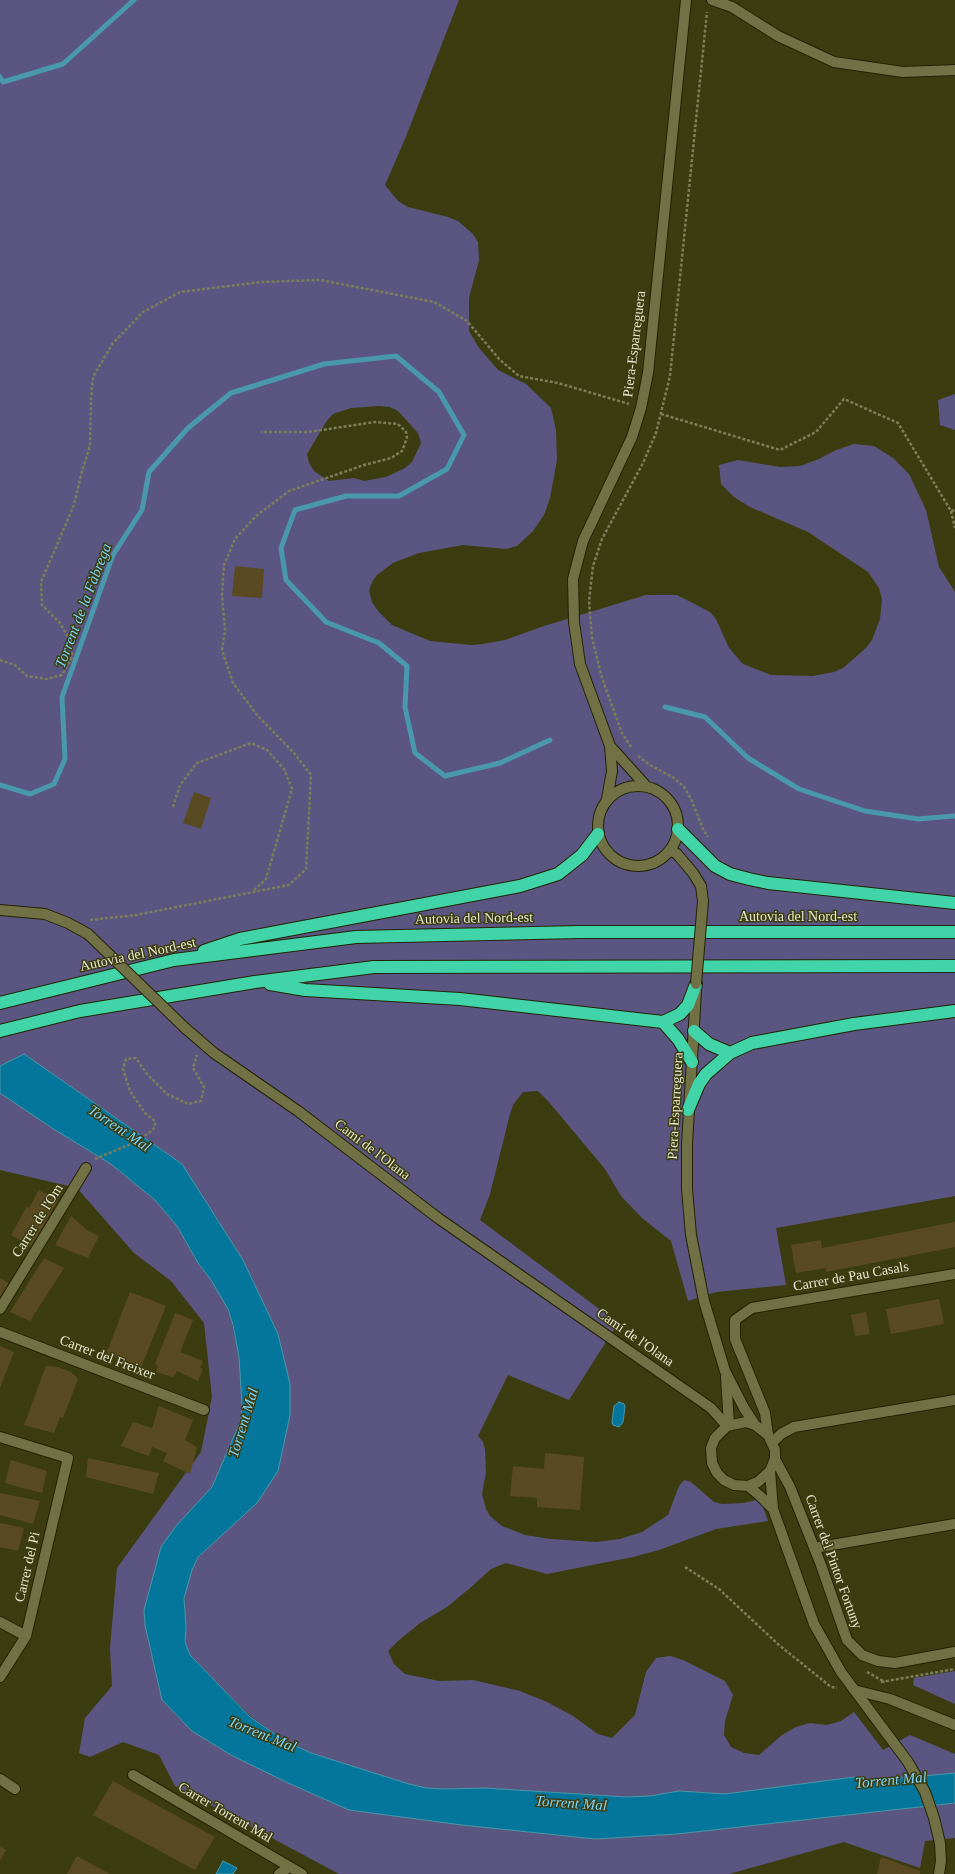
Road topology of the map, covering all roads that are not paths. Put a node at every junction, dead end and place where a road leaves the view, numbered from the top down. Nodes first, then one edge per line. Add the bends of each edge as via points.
1 (686, 0) edge
2 (710, 4) edge
3 (955, 70) edge
4 (610, 746) junction
5 (647, 787) junction
6 (607, 799) junction
7 (678, 829) junction
8 (598, 834) junction
9 (670, 850) junction
10 (955, 903) edge
11 (0, 910) edge
12 (955, 932) edge
13 (174, 960) junction
14 (955, 966) edge
15 (254, 982) junction
16 (696, 984) junction
17 (0, 1003) edge
18 (955, 1011) edge
19 (664, 1022) junction
20 (0, 1031) edge
21 (694, 1031) junction
22 (730, 1053) junction
23 (692, 1062) junction
24 (688, 1110) junction
25 (86, 1168) road end
26 (955, 1274) edge
27 (0, 1309) edge
28 (0, 1332) edge
29 (725, 1371) junction
30 (955, 1400) edge
31 (204, 1410) dead end
32 (755, 1425) junction
33 (728, 1426) junction
34 (0, 1437) edge
35 (770, 1439) junction
36 (775, 1459) junction
37 (770, 1471) junction
38 (748, 1486) junction
39 (773, 1509) junction
40 (955, 1524) edge
41 (814, 1548) junction
42 (0, 1622) edge
43 (26, 1636) junction
44 (955, 1652) edge
45 (0, 1677) edge
46 (854, 1690) junction
47 (955, 1725) edge
48 (133, 1775) dead end
49 (0, 1779) edge
50 (16, 1789) dead end
51 (289, 1866) junction
52 (279, 1874) edge
53 (302, 1874) edge
54 (939, 1874) edge

1 - 4 street, Piera-Esparreguera via 648,373 632,438 583,541 573,578 574,622 580,664
2 - 3 street via 732,7 778,36 834,62 903,72
4 - 5 street, Piera-Esparreguera
4 - 6 street, Piera-Esparreguera via 612,771
5 - 6 street, Piera-Esparreguera via 632,786 620,789
5 - 7 street, Piera-Esparreguera via 666,797 673,806
6 - 8 street, Piera-Esparreguera via 597,820
7 - 9 street
7 - 10 highway via 715,866 730,874 768,883
8 - 9 street via 603,847 611,857 623,864 649,865 661,859
8 - 13 highway via 582,855 558,874 520,886 240,939
9 - 16 street, Piera-Esparreguera, bridge via 693,872 701,886 703,901
11 - 33 street, Camí de l'Olana, bridge via 38,912 68,923 88,934 224,1061 298,1111 438,1218 711,1408
12 - 13 highway, Autovia del Nord-est via 579,932 356,937
13 - 17 highway, Autovia del Nord-est
14 - 15 highway via 381,967
15 - 19 highway via 305,990 460,999
15 - 20 highway via 80,1011
16 - 19 highway via 688,1005 680,1014
16 - 21 street, Piera-Esparreguera
18 - 22 highway via 854,1024 752,1043
19 - 23 highway
21 - 22 highway via 709,1044
21 - 23 street, Piera-Esparreguera
22 - 24 highway via 706,1074
23 - 24 street, Piera-Esparreguera
24 - 29 street, Piera-Esparreguera via 687,1189 691,1235 704,1301
25 - 27 street, Carrer de l'Om
26 - 35 street, Carrer de Pau Casals via 752,1308 735,1320 735,1339 764,1413
28 - 31 street, Carrer del Freixer
29 - 32 street, Piera-Esparreguera
29 - 33 street, Piera-Esparreguera
30 - 35 street via 794,1428
32 - 33 street via 746,1422
32 - 35 street, Piera-Esparreguera
33 - 38 street via 715,1438 711,1448 712,1463 724,1480 734,1485
34 - 43 street, Carrer del Pi via 68,1458
35 - 36 street
36 - 37 street
36 - 41 street, Carrer del Pintor Fortuny via 790,1487
37 - 38 street via 758,1482
37 - 39 street
38 - 39 street
39 - 46 street via 814,1624
40 - 41 street
41 - 44 street, Carrer del Pintor Fortuny via 847,1640 862,1655 894,1663
42 - 43 street
43 - 45 street, Carrer del Pi
46 - 47 street via 890,1699
46 - 54 street via 908,1762 925,1792 940,1843
48 - 51 street, Carrer Torrent Mal
49 - 50 street
51 - 52 street
51 - 53 street, Carrer Torrent Mal

